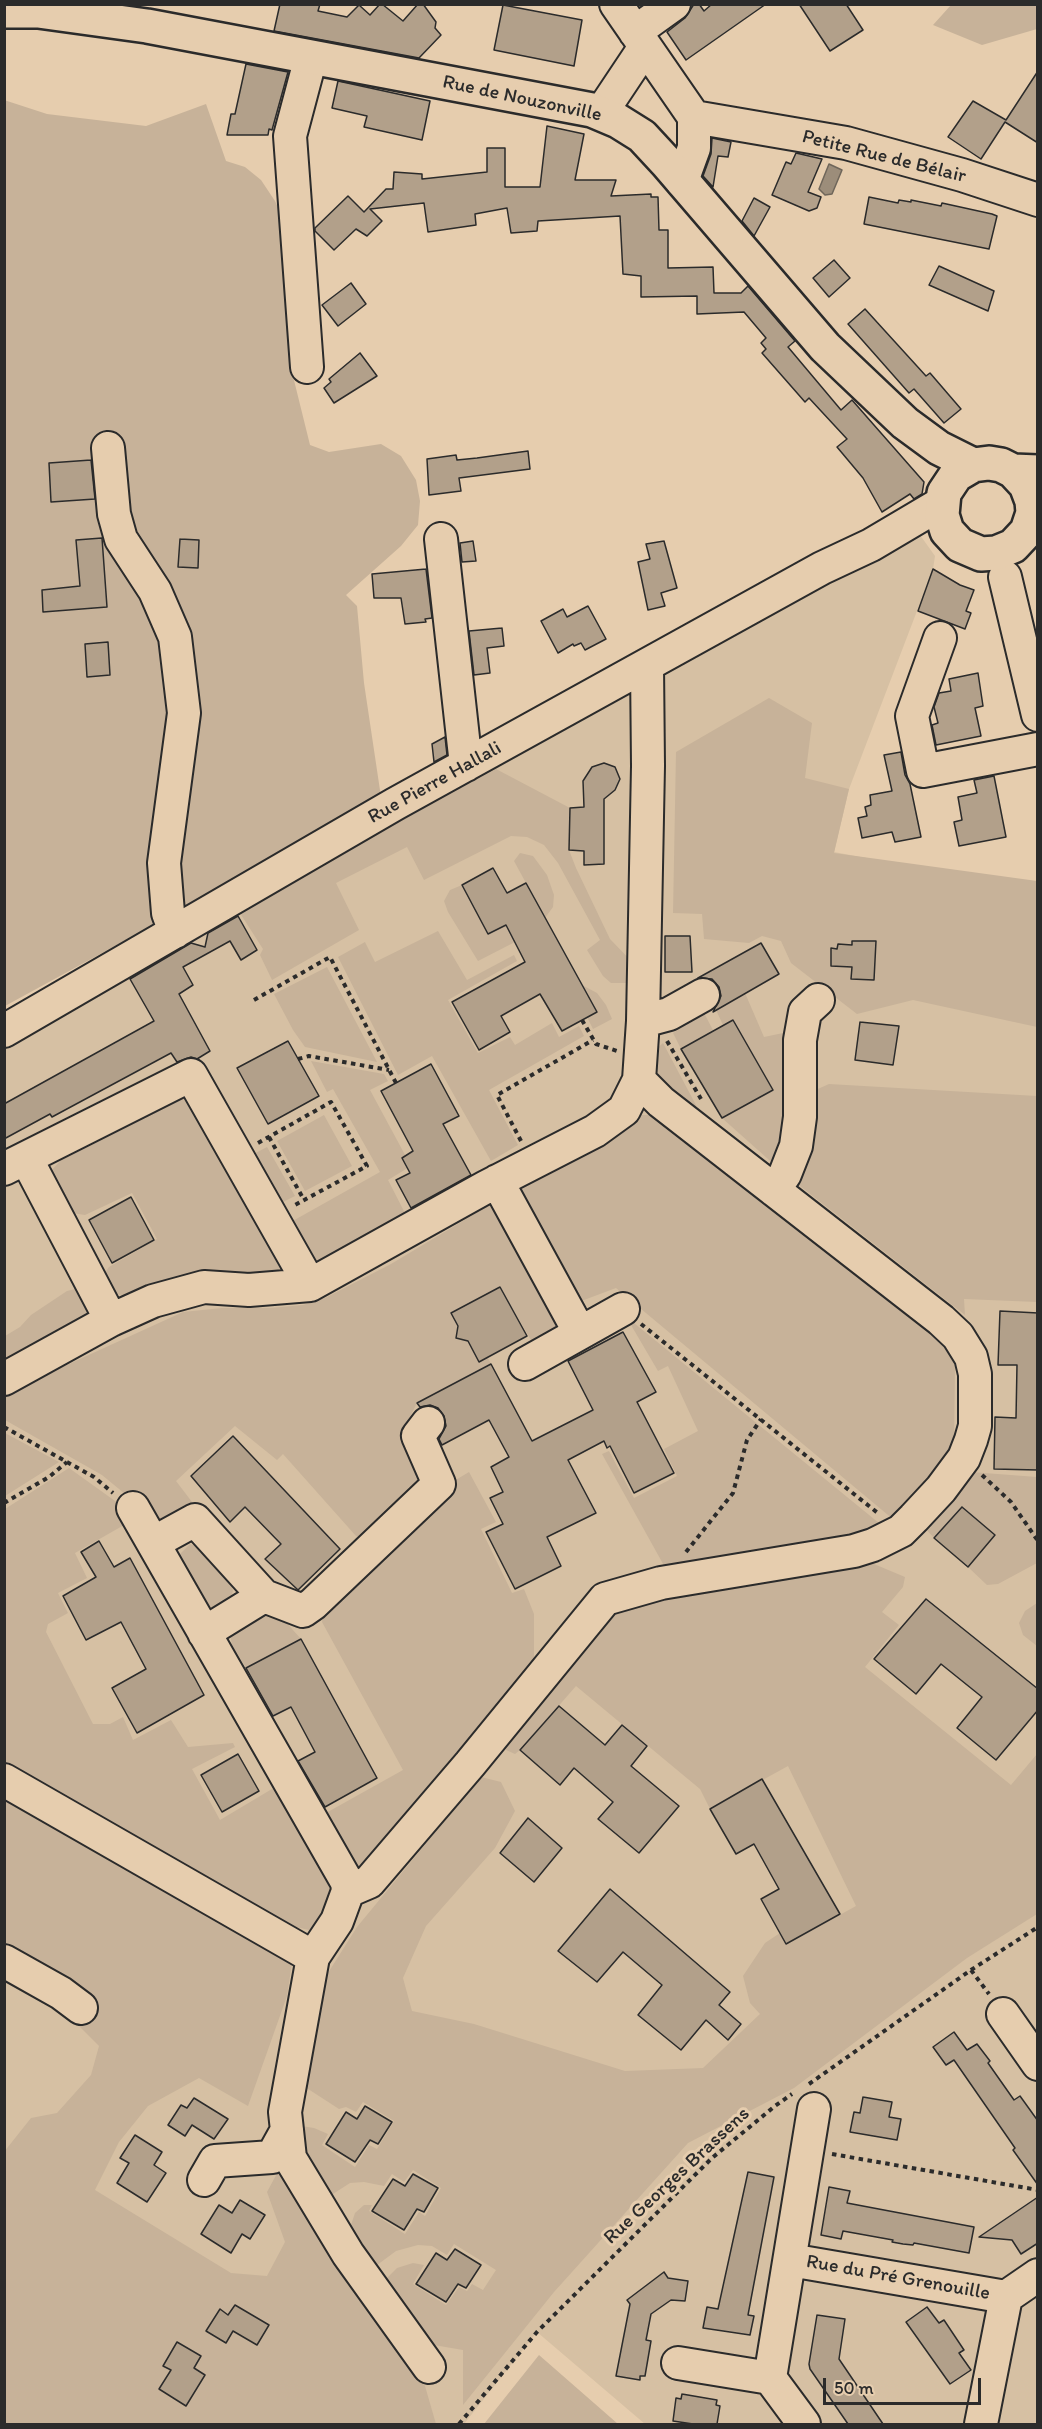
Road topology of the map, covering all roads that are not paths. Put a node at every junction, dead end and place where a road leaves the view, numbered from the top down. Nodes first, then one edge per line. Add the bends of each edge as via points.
1 (616, 4) edge
2 (674, 4) edge
3 (4, 11) edge
4 (640, 39) junction
5 (310, 57) junction
6 (601, 113) junction
7 (694, 117) junction
8 (682, 181) junction
9 (1038, 200) edge
10 (825, 347) junction
11 (307, 368) dead end
12 (108, 448) dead end
13 (973, 465) junction
14 (1025, 471) edge
15 (943, 498) junction
16 (1035, 503) edge
17 (441, 539) dead end
18 (1019, 540) junction
19 (871, 545) junction
20 (967, 546) junction
21 (1005, 577) junction
22 (940, 638) dead end
23 (647, 665) junction
24 (1034, 681) edge
25 (1038, 716) edge
26 (1038, 749) edge
27 (465, 765) junction
28 (175, 932) junction
29 (703, 995) dead end
30 (818, 1000) dead end
31 (4, 1031) edge
32 (642, 1035) junction
33 (639, 1080) junction
34 (15, 1163) edge
35 (497, 1181) junction
36 (774, 1190) junction
37 (310, 1285) junction
38 (623, 1309) road end
39 (111, 1320) junction
40 (580, 1333) junction
41 (525, 1364) dead end
42 (4, 1379) edge
43 (428, 1423) dead end
44 (133, 1508) road end
45 (153, 1543) junction
46 (264, 1596) junction
47 (204, 1633) junction
48 (4, 1780) edge
49 (348, 1891) junction
50 (313, 1957) junction
51 (4, 1961) edge
52 (81, 2008) dead end
53 (1003, 2014) dead end
54 (1038, 2064) edge
55 (803, 2097) road end
56 (287, 2130) junction
57 (204, 2180) dead end
58 (790, 2260) junction
59 (1038, 2275) edge
60 (1006, 2297) junction
61 (678, 2363) dead end
62 (429, 2367) dead end
63 (770, 2378) junction
64 (804, 2424) edge
65 (981, 2424) edge

1 - 4 street
2 - 4 street
3 - 5 main road, Rue de Nouzonville via 38,11 147,27
4 - 6 street
4 - 7 street
5 - 6 main road, Rue de Nouzonville
5 - 11 street via 290,136
6 - 8 main road, Rue de Nouzonville via 642,136
7 - 8 street via 694,148
7 - 9 street, Petite Rue de Bélair via 846,143
8 - 10 main road, Rue de Nouzonville
10 - 13 main road, Rue de Nouzonville via 905,423 939,448
10 - 15 main road via 850,382 927,464
12 - 28 street via 114,514 121,539 155,591 175,637 184,713 164,863 168,913
13 - 14 main road, Rue de Nouzonville via 989,463
13 - 15 main road via 956,475
14 - 16 main road, Rue de Nouzonville via 1026,485
15 - 19 street, Rue Pierre Hallali
15 - 20 main road via 942,515 947,531
16 - 18 main road, Rue de Nouzonville via 1027,531
17 - 27 street
18 - 20 main road via 1005,551
18 - 21 street
19 - 20 street, Rue Pierre Hallali via 939,535
19 - 23 street, Rue Pierre Hallali
20 - 21 street
21 - 24 street
22 - 26 street via 912,716 923,771
23 - 27 street, Rue Pierre Hallali
23 - 32 street
24 - 25 street
27 - 28 street, Rue Pierre Hallali
28 - 31 street, Rue Pierre Hallali
29 - 32 street
30 - 36 street via 805,1012 800,1040 796,1146
32 - 33 street
33 - 35 street via 624,1110 595,1131
33 - 36 street via 661,1102
34 - 37 street via 191,1075
34 - 39 street
35 - 37 street
35 - 40 street
36 - 49 street via 958,1336 971,1357 975,1374 975,1426 964,1458 901,1531 873,1545 661,1583 605,1599 369,1882
37 - 39 street via 249,1290 204,1287 153,1301
38 - 40 street
39 - 42 street
40 - 41 street
43 - 46 street via 418,1436 439,1484 303,1611
44 - 45 street
45 - 46 street via 195,1521
45 - 47 street
46 - 47 street
47 - 49 street via 347,1882
48 - 50 street
49 - 50 street via 337,1921
50 - 56 street via 285,2112
51 - 52 street
53 - 54 street
55 - 58 street, Rue du Pré Grenouille via 807,2150
56 - 57 street via 272,2157 215,2162
56 - 62 street via 290,2158 348,2254
58 - 60 street, Rue du Pré Grenouille
58 - 63 street, Rue du Pré Grenouille
59 - 60 street, Rue du Pré Grenouille
60 - 65 street, Rue du Pré Grenouille
61 - 63 street
63 - 64 street

